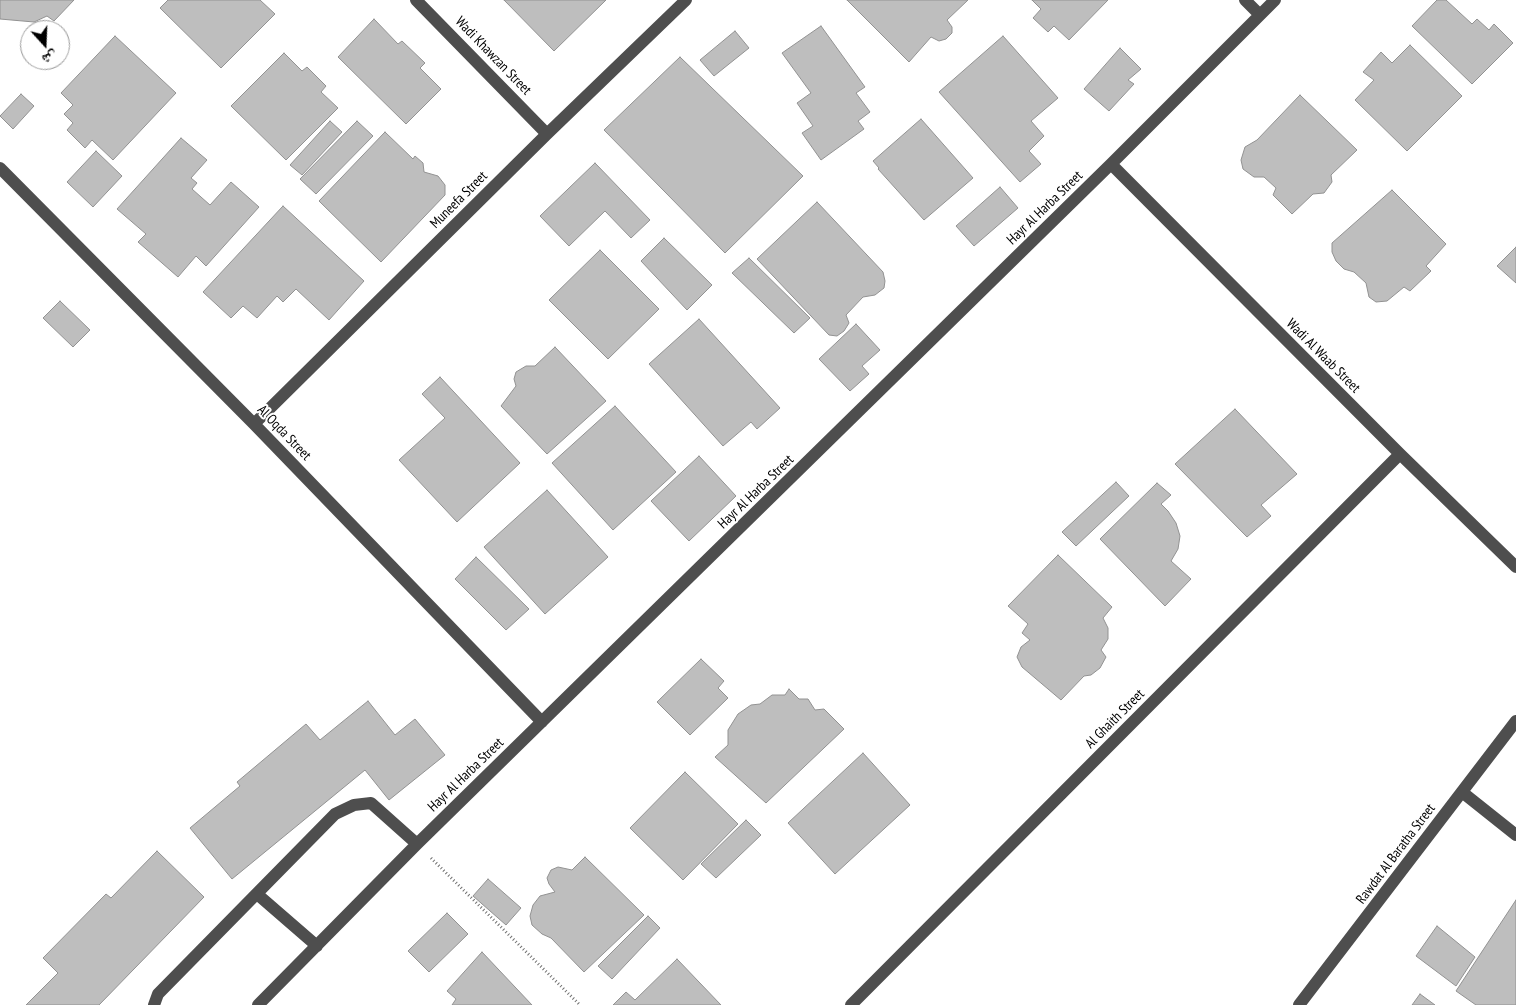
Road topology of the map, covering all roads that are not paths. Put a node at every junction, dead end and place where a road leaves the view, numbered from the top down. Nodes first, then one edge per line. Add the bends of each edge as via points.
1 (416, 0) edge
2 (686, 0) edge
3 (1245, 0) edge
4 (1276, 0) edge
5 (1260, 15) junction
6 (547, 134) junction
7 (1111, 164) junction
8 (0, 168) edge
9 (254, 424) junction
10 (1400, 454) junction
11 (1516, 567) edge
12 (1516, 721) edge
13 (542, 722) junction
14 (1462, 792) junction
15 (1516, 835) edge
16 (417, 844) junction
17 (257, 894) junction
18 (317, 946) junction
19 (154, 1005) edge
20 (258, 1005) edge
21 (851, 1005) edge
22 (1299, 1005) edge

1 - 6 street, Wadi Khawzan Street
2 - 6 street, Muneefa Street
3 - 5 street
4 - 5 street, Hayr Al Harba Street
5 - 7 street, Hayr Al Harba Street
6 - 9 street, Muneefa Street
7 - 10 street, Wadi Al Waab Street
7 - 13 street, Hayr Al Harba Street
8 - 9 street, Al Oqda Street
9 - 13 street, Al Oqda Street
10 - 11 street, Wadi Al Waab Street
10 - 21 street, Al Ghaith Street
12 - 14 street, Rawdat Al Baratha Street
13 - 16 street, Hayr Al Harba Street
14 - 15 street
14 - 22 street, Rawdat Al Baratha Street
16 - 17 street via 371,804 354,805 335,814
16 - 18 street, Hayr Al Harba Street
17 - 18 street
17 - 19 street via 158,994
18 - 20 street, Hayr Al Harba Street

